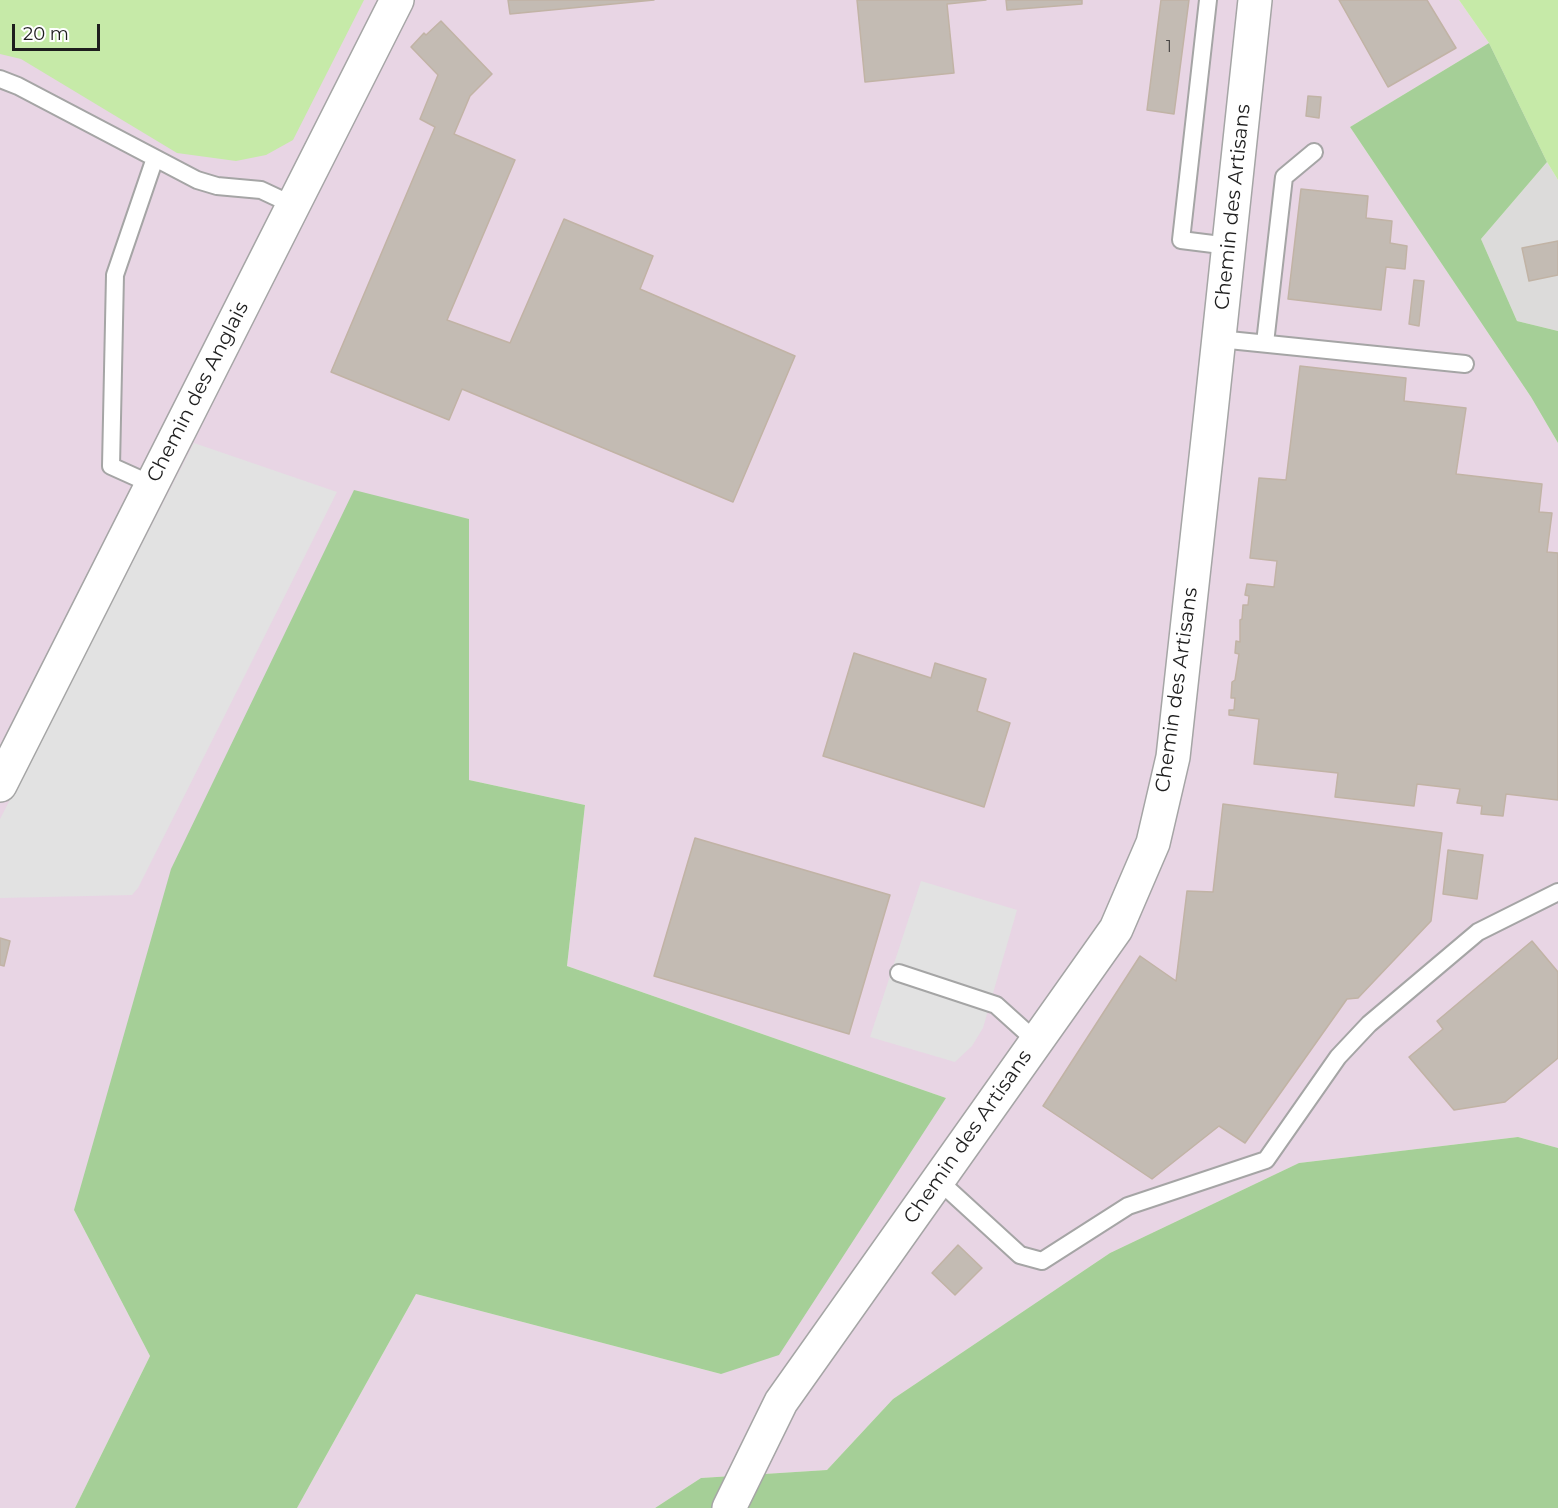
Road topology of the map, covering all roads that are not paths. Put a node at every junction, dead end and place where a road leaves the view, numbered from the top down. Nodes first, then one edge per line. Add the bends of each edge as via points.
1 (397, 0) edge
2 (1208, 0) edge
3 (1254, 0) edge
4 (0, 79) edge
5 (1314, 152) dead end
6 (155, 158) junction
7 (293, 205) junction
8 (1229, 246) junction
9 (1219, 339) junction
10 (1265, 344) junction
11 (1465, 364) dead end
12 (151, 484) junction
13 (0, 785) edge
14 (1558, 892) edge
15 (899, 973) dead end
16 (1036, 1041) junction
17 (938, 1180) junction
18 (729, 1508) edge

1 - 7 street, Chemin des Anglais
2 - 8 lane via 1181,240
3 - 8 street, Chemin des Artisans
4 - 6 lane
5 - 10 lane via 1284,177
6 - 7 lane via 197,180 261,190
6 - 12 lane via 115,275 111,454 111,465
7 - 12 street, Chemin des Anglais
8 - 9 street, Chemin des Artisans
9 - 10 lane
9 - 16 street, Chemin des Artisans via 1173,757 1153,843 1116,929
10 - 11 lane
12 - 13 street, Chemin des Anglais
14 - 17 lane via 1478,932 1370,1024 1338,1057 1266,1160 1128,1206 1042,1261 1020,1255
15 - 16 lane via 996,1005
16 - 17 street, Chemin des Artisans
17 - 18 street, Chemin des Artisans via 781,1402

